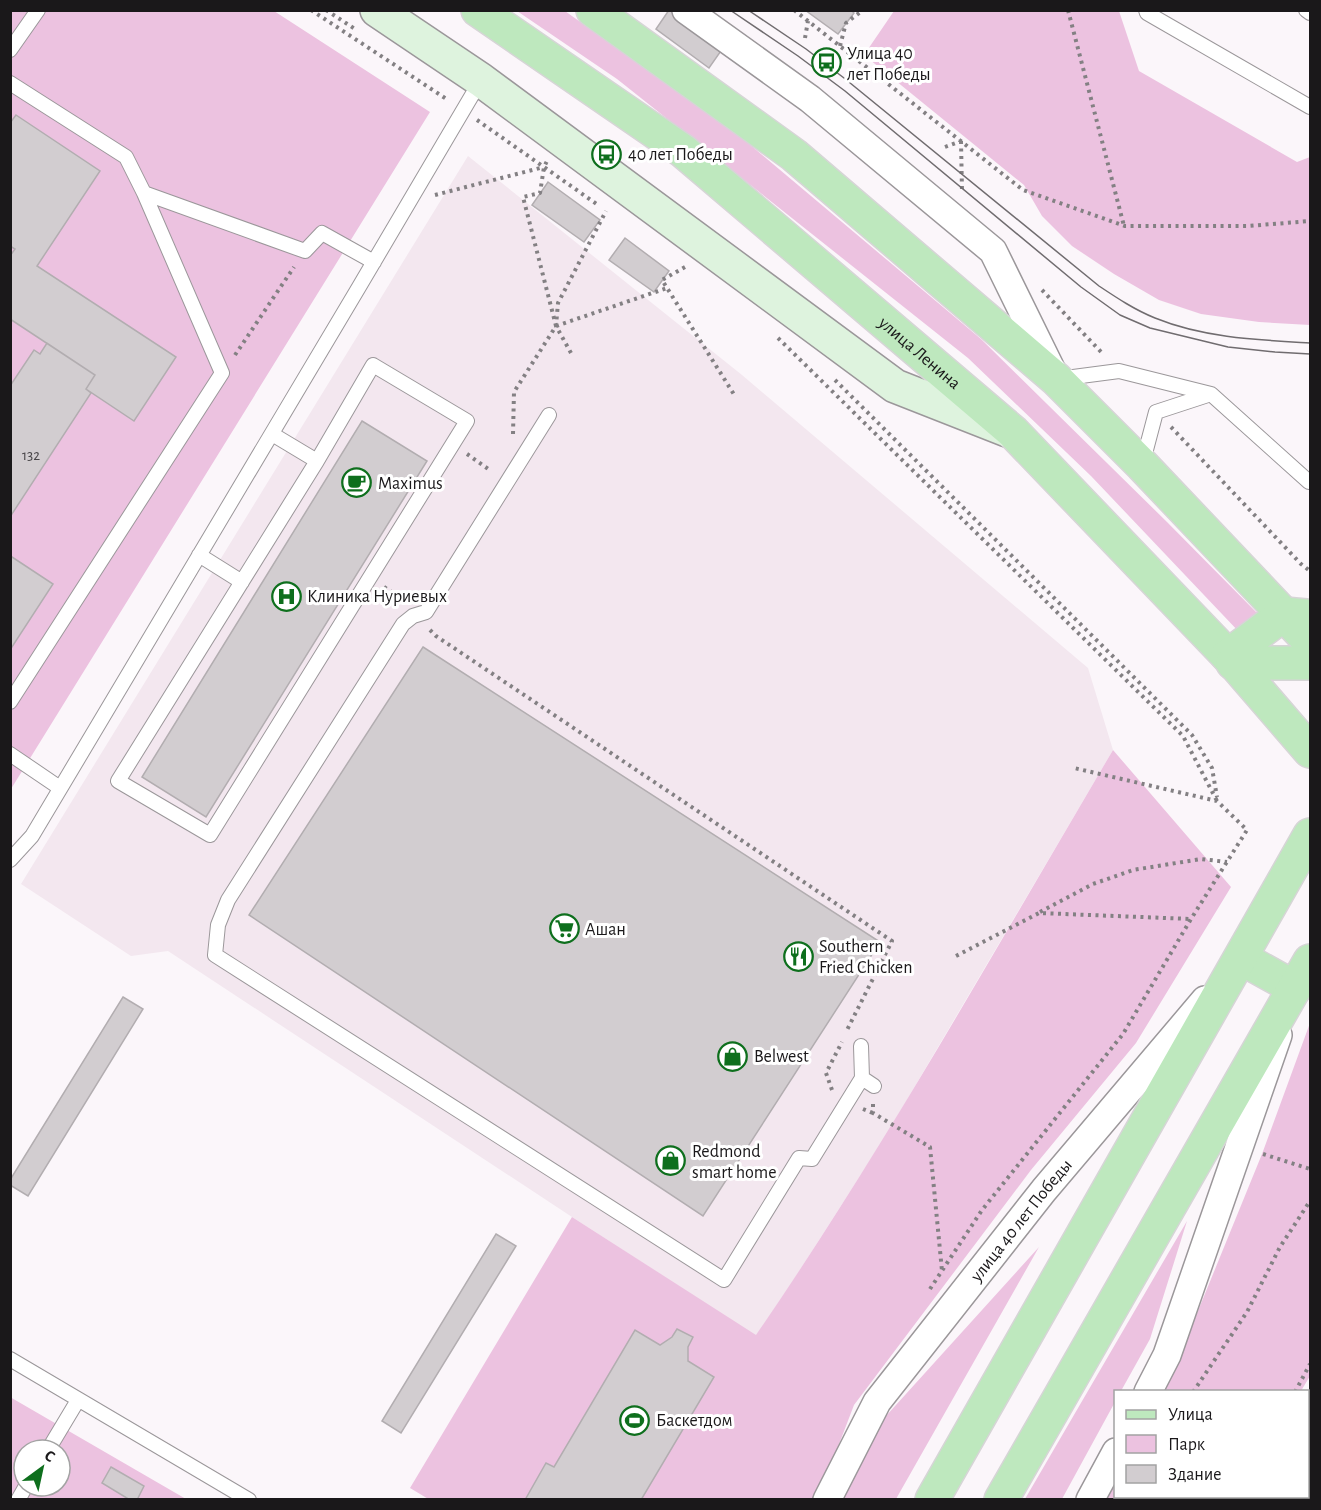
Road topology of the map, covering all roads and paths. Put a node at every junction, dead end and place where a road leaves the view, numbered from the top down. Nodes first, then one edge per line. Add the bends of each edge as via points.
1 (38, 10) edge
2 (311, 10) edge
3 (326, 10) edge
4 (478, 10) edge
5 (593, 10) edge
6 (686, 10) edge
7 (794, 10) edge
8 (862, 10) edge
9 (1068, 10) edge
10 (1146, 10) edge
11 (1306, 10) edge
12 (1311, 13) edge
13 (808, 21) junction
14 (370, 23) edge
15 (805, 38) dead end
16 (840, 46) junction
17 (10, 50) edge
18 (480, 80) junction
19 (10, 83) edge
20 (1311, 107) edge
21 (463, 110) junction
22 (961, 141) junction
23 (945, 147) dead end
24 (548, 160) dead end
25 (544, 166) junction
26 (144, 194) junction
27 (962, 197) dead end
28 (408, 202) junction
29 (1311, 221) edge
30 (1125, 226) junction
31 (305, 251) junction
32 (374, 262) junction
33 (694, 273) dead end
34 (667, 288) junction
35 (556, 326) junction
36 (776, 336) dead end
37 (571, 353) dead end
38 (222, 373) junction
39 (833, 378) dead end
40 (1056, 379) junction
41 (1210, 394) junction
42 (735, 396) dead end
43 (549, 415) dead end
44 (1013, 432) junction
45 (272, 434) junction
46 (508, 442) dead end
47 (453, 444) junction
48 (317, 461) junction
49 (1142, 465) junction
50 (485, 481) dead end
51 (1311, 482) edge
52 (199, 555) junction
53 (370, 579) junction
54 (242, 582) junction
55 (1297, 615) edge
56 (413, 616) junction
57 (1311, 642) edge
58 (1230, 660) junction
59 (1311, 663) edge
60 (10, 702) edge
61 (1311, 751) edge
62 (10, 754) edge
63 (1074, 768) dead end
64 (60, 788) junction
65 (1217, 801) junction
66 (1311, 835) edge
67 (10, 860) edge
68 (1227, 862) junction
69 (1039, 913) junction
70 (1191, 919) junction
71 (956, 956) dead end
72 (1240, 958) junction
73 (1303, 975) edge
74 (861, 1046) dead end
75 (868, 1082) junction
76 (847, 1103) junction
77 (873, 1113) junction
78 (1262, 1154) dead end
79 (1311, 1169) edge
80 (1311, 1201) edge
81 (942, 1271) junction
82 (929, 1290) dead end
83 (10, 1359) edge
84 (1311, 1364) edge
85 (1149, 1390) edge
86 (1194, 1390) edge
87 (1295, 1390) edge
88 (78, 1400) junction
89 (55, 1438) edge
90 (1114, 1456) edge
91 (248, 1499) edge
92 (828, 1500) edge
93 (932, 1500) edge
94 (1001, 1500) edge
95 (1090, 1500) edge

1 - 17 lane
2 - 21 path
3 - 14 path
4 - 44 main road, улица Ленина via 683,151
5 - 40 main road via 794,155
6 - 40 street via 810,99 993,251
7 - 13 path
8 - 16 path via 846,23
9 - 30 path
10 - 20 lane
11 - 12 lane
13 - 15 path
13 - 16 path
14 - 18 street
16 - 22 path
18 - 21 lane
18 - 44 street via 895,386
19 - 26 lane via 126,157
21 - 25 path
21 - 28 lane
22 - 23 path
22 - 27 path
22 - 30 path via 1023,190
24 - 25 path
25 - 28 path
25 - 35 path via 540,193 523,198
25 - 35 path via 606,211 558,303
26 - 31 lane
26 - 38 lane
28 - 32 lane
29 - 30 path
31 - 32 lane via 322,233
31 - 38 path
32 - 45 lane
33 - 34 path via 685,267 662,280
34 - 35 path
34 - 42 path
35 - 37 path
35 - 46 path via 514,392 514,433
36 - 65 path via 1183,736
38 - 60 lane
39 - 65 path via 1192,735 1212,768
40 - 41 lane via 1119,371
40 - 49 main road
41 - 49 lane via 1156,412
41 - 51 lane
43 - 56 lane via 426,612
44 - 58 main road, улица Ленина
45 - 48 lane
45 - 52 lane
47 - 48 lane via 467,421 373,365
47 - 50 path via 491,471
47 - 53 lane
48 - 54 lane
49 - 55 main road
52 - 54 lane
52 - 64 lane
53 - 54 lane via 210,836 118,781
53 - 56 path via 411,604
55 - 57 main road
55 - 58 main road
56 - 76 path via 446,643 892,941 826,1073 833,1094
56 - 76 lane via 403,624 228,900 218,925 215,955 724,1280 799,1158 812,1159
58 - 59 main road
58 - 61 main road, улица Ленина
62 - 64 lane
63 - 65 path
64 - 67 lane via 32,836
65 - 68 path via 1247,830
66 - 72 main road, улица 40 лет Победы
68 - 69 path via 1201,860 1133,870 1093,884
68 - 70 path
69 - 70 path
69 - 71 path
70 - 81 path via 1123,1034 982,1210
72 - 73 main road
72 - 92 street, улица 40 лет Победы via 1044,1190 877,1402
72 - 93 main road, улица 40 лет Победы
73 - 85 street via 1167,1355
73 - 94 main road
74 - 75 lane
75 - 76 lane
75 - 77 path
76 - 77 path
77 - 81 path via 930,1147
78 - 79 path
80 - 86 path via 1280,1247 1247,1312
81 - 82 path
83 - 88 lane
84 - 87 path
88 - 89 lane
88 - 91 lane
90 - 95 street

